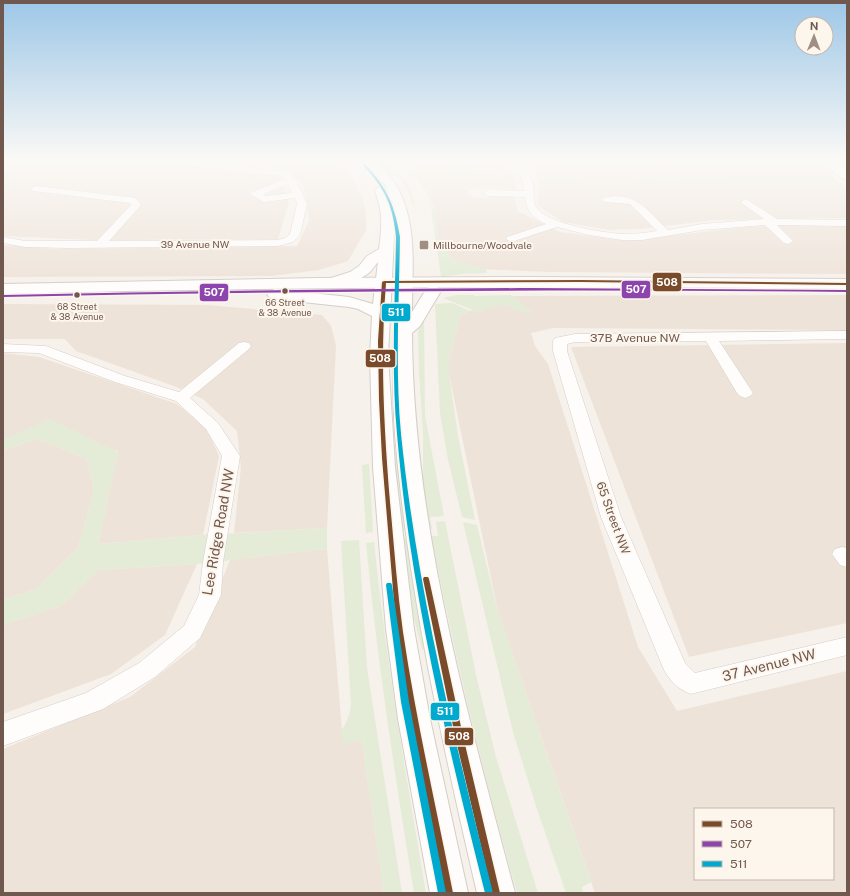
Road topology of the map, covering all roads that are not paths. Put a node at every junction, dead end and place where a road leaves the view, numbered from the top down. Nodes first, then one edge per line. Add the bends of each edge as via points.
1 (134, 202) edge
2 (301, 202) edge
3 (384, 202) edge
4 (399, 202) edge
5 (531, 202) edge
6 (632, 202) edge
7 (746, 202) dead end
8 (770, 222) junction
9 (847, 223) edge
10 (556, 224) junction
11 (665, 233) junction
12 (642, 237) junction
13 (511, 239) dead end
14 (3, 240) edge
15 (788, 241) dead end
16 (100, 245) junction
17 (655, 246) dead end
18 (386, 251) junction
19 (334, 282) junction
20 (719, 283) junction
21 (847, 284) edge
22 (404, 287) junction
23 (3, 290) edge
24 (433, 292) junction
25 (275, 294) junction
26 (382, 296) junction
27 (404, 331) junction
28 (847, 335) edge
29 (711, 338) junction
30 (560, 341) joint
31 (244, 346) dead end
32 (3, 348) edge
33 (745, 393) dead end
34 (181, 398) junction
35 (847, 646) edge
36 (691, 684) joint
37 (3, 734) edge
38 (449, 893) edge
39 (496, 893) edge

1 - 16 street via 136,205
2 - 16 street, 39 Avenue NW via 295,235 278,243
3 - 18 main road via 388,219
4 - 22 main road via 404,217
5 - 10 street via 531,207 541,218
6 - 11 street
7 - 8 street
8 - 9 street
8 - 11 street via 702,227
8 - 15 street
10 - 12 street via 622,237
10 - 13 street
11 - 12 street
12 - 17 street
14 - 16 street, 39 Avenue NW
18 - 19 main road via 372,259 355,275
18 - 26 main road
19 - 23 main road
19 - 26 main road
20 - 21 main road
20 - 22 main road via 581,280
20 - 24 main road via 608,290
22 - 24 main road
22 - 26 main road
22 - 27 main road
23 - 25 main road
24 - 27 main road via 414,322
25 - 26 main road
25 - 26 main road via 363,305
26 - 38 main road via 379,356 381,419 400,629 414,719
27 - 39 main road via 402,357 406,433 414,506 426,579 470,787
28 - 29 street, 37B Avenue NW
29 - 30 street, 37B Avenue NW via 574,338
29 - 33 street
30 - 36 street, 65 Street NW via 560,351 610,517 676,670
31 - 34 street
32 - 34 street, Lee Ridge Road NW via 50,346 120,379
34 - 37 street, Lee Ridge Road NW via 212,426 231,456 210,595 192,632 147,670 94,701
35 - 36 street, 37 Avenue NW

